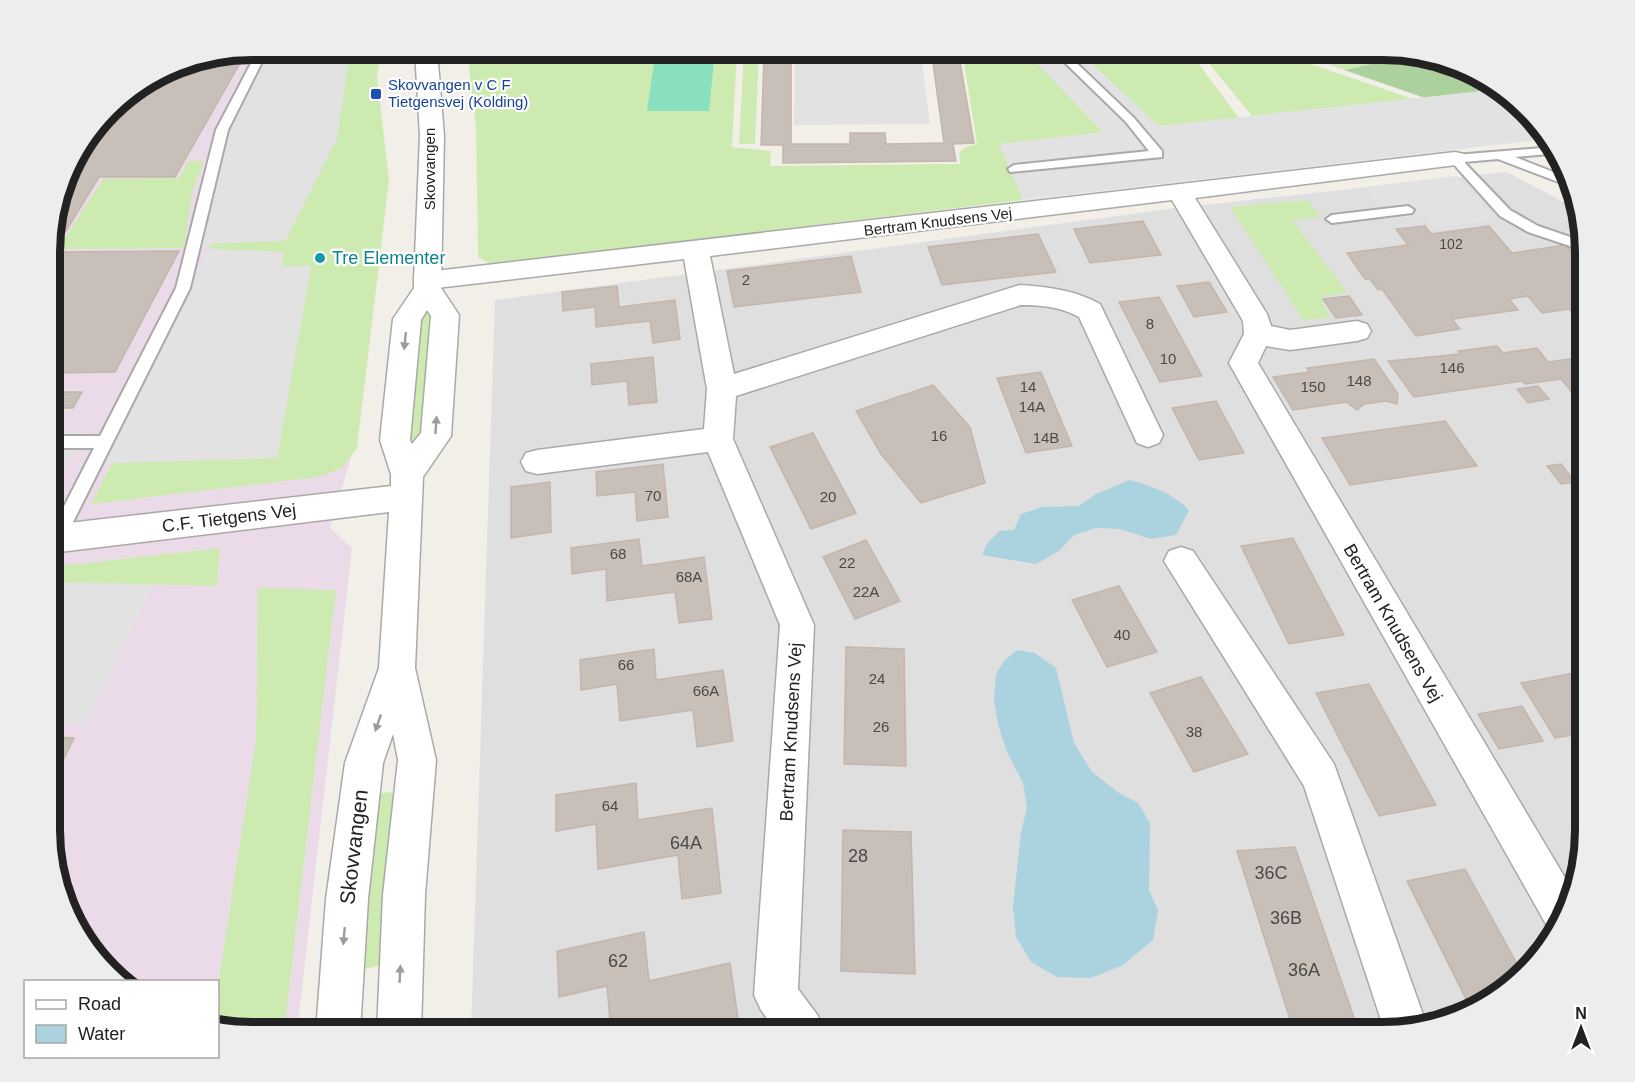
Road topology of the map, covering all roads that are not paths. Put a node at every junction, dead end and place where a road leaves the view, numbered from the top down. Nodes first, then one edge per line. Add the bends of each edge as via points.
1 (258, 60) edge
2 (427, 60) edge
3 (1068, 60) edge
4 (1546, 151) edge
5 (1499, 155) junction
6 (1455, 159) junction
7 (1014, 169) dead end
8 (1560, 179) edge
9 (1180, 193) junction
10 (1408, 210) dead end
11 (1332, 219) dead end
12 (1575, 244) edge
13 (696, 249) junction
14 (428, 284) junction
15 (1357, 331) dead end
16 (1258, 334) junction
17 (722, 389) junction
18 (1148, 435) dead end
19 (718, 440) junction
20 (60, 442) edge
21 (105, 442) junction
22 (537, 462) dead end
23 (407, 485) junction
24 (60, 528) edge
25 (60, 538) edge
26 (1181, 561) dead end
27 (397, 668) junction
28 (1559, 906) edge
29 (1403, 1021) edge
30 (339, 1022) edge
31 (399, 1022) edge
32 (795, 1022) edge

1 - 21 lane via 222,130 183,288
2 - 14 street, Skovvangen via 431,177
3 - 7 lane via 1130,120 1158,154
4 - 5 lane
5 - 6 lane
5 - 8 lane
6 - 9 street, Bertram Knudsens Vej
6 - 12 lane via 1504,213 1533,229
9 - 13 street, Bertram Knudsens Vej
9 - 16 street via 1257,321
10 - 11 lane
13 - 14 street, Bertram Knudsens Vej
13 - 17 street, Bertram Knudsens Vej
14 -> 23 street, Skovvangen via 407,319 395,440
23 -> 14 street via 436,436 445,315
15 - 16 street via 1290,340
16 - 28 street, Bertram Knudsens Vej via 1243,363
17 - 18 street via 1020,295 1054,296 1090,311
17 - 19 street, Bertram Knudsens Vej
19 - 22 street
19 - 32 street, Bertram Knudsens Vej via 797,625 776,995
20 - 21 lane
21 - 24 lane
23 - 25 street, C.F. Tietgens Vej
23 - 27 street, Skovvangen
26 - 29 street via 1320,777
27 -> 30 street, Skovvangen via 364,763 347,899
31 -> 27 street, Skovvangen via 404,895 417,760

